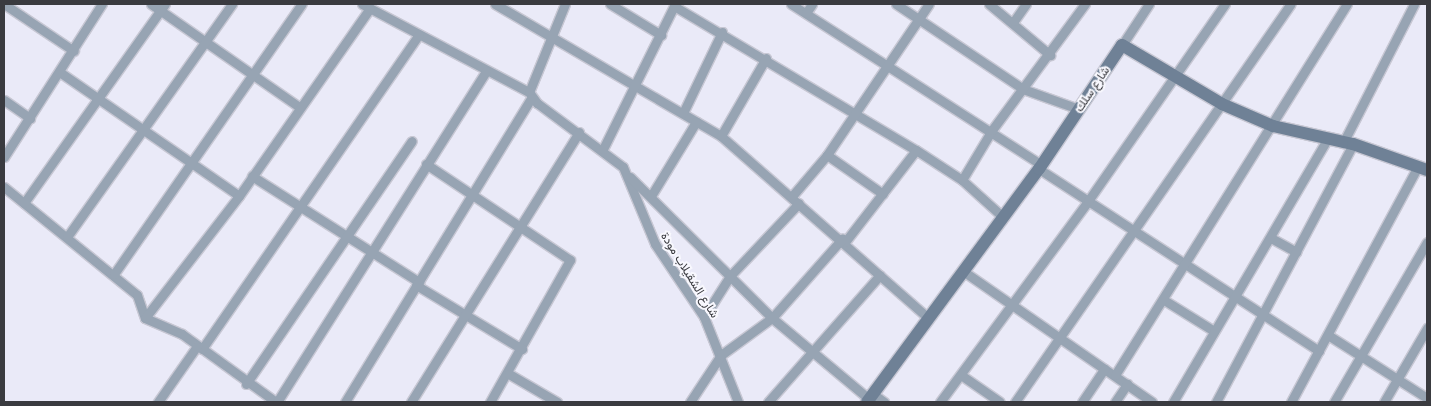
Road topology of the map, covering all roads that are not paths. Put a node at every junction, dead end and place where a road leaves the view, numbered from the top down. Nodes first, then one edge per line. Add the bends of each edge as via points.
1 (102, 4) edge
2 (151, 4) edge
3 (232, 4) edge
4 (302, 4) edge
5 (495, 4) edge
6 (565, 4) edge
7 (610, 4) edge
8 (791, 4) edge
9 (812, 4) edge
10 (896, 4) edge
11 (929, 4) edge
12 (988, 4) edge
13 (1026, 4) edge
14 (1085, 4) edge
15 (1149, 4) edge
16 (1225, 4) edge
17 (1291, 4) edge
18 (1347, 4) edge
19 (1414, 4) edge
20 (674, 5) edge
21 (9, 6) edge
22 (366, 6) edge
23 (163, 7) edge
24 (806, 13) junction
25 (4, 18) edge
26 (919, 18) junction
27 (1014, 21) junction
28 (722, 32) junction
29 (419, 35) junction
30 (552, 35) junction
31 (661, 35) junction
32 (207, 42) junction
33 (1122, 45) junction
34 (74, 51) junction
35 (1050, 55) junction
36 (766, 58) junction
37 (886, 66) junction
38 (486, 71) junction
39 (61, 73) junction
40 (252, 74) junction
41 (1175, 76) junction
42 (636, 84) junction
43 (1024, 89) junction
44 (530, 95) junction
45 (99, 98) junction
46 (4, 100) edge
47 (1222, 104) junction
48 (298, 106) junction
49 (1079, 109) junction
50 (854, 110) junction
51 (683, 113) junction
52 (30, 118) junction
53 (696, 122) junction
54 (1272, 126) junction
55 (144, 130) junction
56 (992, 130) junction
57 (579, 132) junction
58 (721, 136) junction
59 (412, 141) dead end
60 (1326, 141) junction
61 (1348, 143) junction
62 (603, 149) junction
63 (916, 150) junction
64 (827, 155) junction
65 (4, 157) edge
66 (189, 163) junction
67 (426, 164) junction
68 (1041, 167) junction
69 (1422, 168) edge
70 (626, 173) junction
71 (252, 176) junction
72 (962, 180) junction
73 (5, 192) edge
74 (472, 193) junction
75 (883, 194) junction
76 (239, 196) junction
77 (651, 196) junction
78 (796, 199) junction
79 (1088, 201) junction
80 (24, 203) junction
81 (300, 209) junction
82 (1003, 217) junction
83 (523, 227) junction
84 (1136, 230) junction
85 (346, 236) junction
86 (68, 237) junction
87 (1271, 238) junction
88 (844, 241) junction
89 (1427, 242) edge
90 (372, 251) junction
91 (1296, 252) junction
92 (1187, 265) junction
93 (963, 271) junction
94 (114, 274) junction
95 (880, 275) junction
96 (730, 276) junction
97 (418, 283) junction
98 (1236, 296) junction
99 (1164, 300) junction
100 (1009, 305) junction
101 (1264, 315) junction
102 (467, 316) junction
103 (704, 316) junction
104 (145, 318) junction
105 (772, 318) junction
106 (928, 318) junction
107 (1427, 328) edge
108 (1214, 331) junction
109 (1328, 335) junction
110 (1060, 338) junction
111 (199, 347) junction
112 (522, 349) junction
113 (1319, 351) junction
114 (810, 353) junction
115 (721, 355) junction
116 (1362, 356) junction
117 (1104, 369) junction
118 (508, 374) junction
119 (961, 375) junction
120 (1114, 375) junction
121 (1398, 379) junction
122 (246, 384) junction
123 (1127, 384) junction
124 (1427, 398) edge
125 (870, 399) edge
126 (160, 402) edge
127 (276, 402) edge
128 (344, 402) edge
129 (411, 402) edge
130 (490, 402) edge
131 (557, 402) edge
132 (690, 402) edge
133 (738, 402) edge
134 (768, 402) edge
135 (884, 402) edge
136 (940, 402) edge
137 (1000, 402) edge
138 (1015, 402) edge
139 (1082, 402) edge
140 (1115, 402) edge
141 (1152, 402) edge
142 (1173, 402) edge
143 (1216, 402) edge
144 (1291, 402) edge
145 (1334, 402) edge
146 (1384, 402) edge

1 - 34 street
2 - 23 street
3 - 32 street
4 - 40 street
5 - 30 street
6 - 30 street
7 - 31 street
8 - 24 street
9 - 24 street
10 - 26 street
11 - 26 street
12 - 27 street
13 - 27 street
14 - 35 street
15 - 33 street
16 - 41 street
17 - 47 street
18 - 54 street
19 - 61 street
20 - 28 street
20 - 31 street
21 - 25 street
21 - 34 street
22 - 29 street, شارع الشقيلاب مودة
22 - 48 street
23 - 32 street
23 - 45 street
24 - 37 street
26 - 37 street
26 - 43 street
27 - 35 street
28 - 36 street
28 - 51 street
29 - 38 street, شارع الشقيلاب مودة
29 - 81 street
30 - 42 street
30 - 44 street
31 - 42 street
32 - 40 street
32 - 55 street
33 - 41 street
33 - 49 street, شارع سلك
34 - 39 street
35 - 43 street
36 - 50 street
36 - 58 street
37 - 50 street
37 - 56 street
38 - 44 street, شارع الشقيلاب مودة
38 - 67 street
39 - 45 street
39 - 52 street
40 - 48 street
40 - 66 street
41 - 47 street
41 - 79 street
42 - 51 street
42 - 62 street
43 - 49 street
43 - 56 street
44 - 57 street, شارع الشقيلاب مودة
44 - 74 street
45 - 55 street
45 - 80 street
46 - 52 street
47 - 54 street
47 - 84 street
48 - 71 street
49 - 68 street, شارع سلك
50 - 63 street
50 - 64 street
51 - 53 street
52 - 65 street
53 - 58 street
53 - 77 street
54 - 60 street
54 - 92 street
55 - 66 street
55 - 86 street
56 - 68 street
56 - 72 street
57 - 62 street, شارع الشقيلاب مودة
57 - 83 street
58 - 78 street
59 - 85 street
60 - 61 street
60 - 87 street
61 - 69 street
61 - 91 street
62 - 70 street, شارع الشقيلاب مودة
63 - 72 street
63 - 75 street
64 - 75 street
64 - 78 street
66 - 76 street
66 - 94 street
67 - 74 street
67 - 90 street
68 - 79 street
68 - 82 street, شارع سلك
69 - 109 street
70 - 77 street
70 - 103 street, شارع الشقيلاب مودة via 654,244
71 - 76 street
71 - 81 street
72 - 82 street
73 - 80 street
74 - 83 street
74 - 97 street
75 - 88 street
76 - 104 street
77 - 96 street
78 - 88 street
78 - 96 street
79 - 84 street
79 - 100 street
80 - 86 street
81 - 85 street
81 - 111 street
82 - 93 street, شارع سلك
83 - 102 street
83 - 112 street via 566,253 570,267
84 - 92 street
84 - 110 street
85 - 90 street
85 - 122 street
86 - 94 street
87 - 91 street
87 - 98 street
88 - 95 street
88 - 105 street
89 - 116 street
90 - 97 street
90 - 127 street
91 - 101 street
92 - 98 street
92 - 99 street
93 - 100 street
93 - 106 street, شارع سلك
94 - 104 street via 136,295
95 - 106 street
95 - 114 street
96 - 103 street
96 - 105 street
97 - 102 street
97 - 128 street
98 - 101 street
98 - 108 street
99 - 108 street
99 - 120 street
100 - 110 street
100 - 119 street
101 - 113 street
101 - 143 street
102 - 112 street
102 - 129 street
103 - 115 street, شارع الشقيلاب مودة
104 - 111 street
105 - 114 street
105 - 115 street
106 - 125 street, شارع سلك
107 - 121 street
108 - 142 street
109 - 113 street
109 - 116 street
110 - 117 street
110 - 138 street
111 - 122 street
111 - 126 street
112 - 118 street
113 - 144 street
114 - 125 street
114 - 134 street
115 - 132 street
115 - 133 street, شارع الشقيلاب مودة
116 - 121 street
116 - 145 street
117 - 120 street
117 - 139 street
118 - 130 street
118 - 131 street
119 - 136 street
119 - 137 street
120 - 123 street
121 - 124 street
121 - 146 street
122 - 127 street
123 - 140 street
123 - 141 street
125 - 135 street

